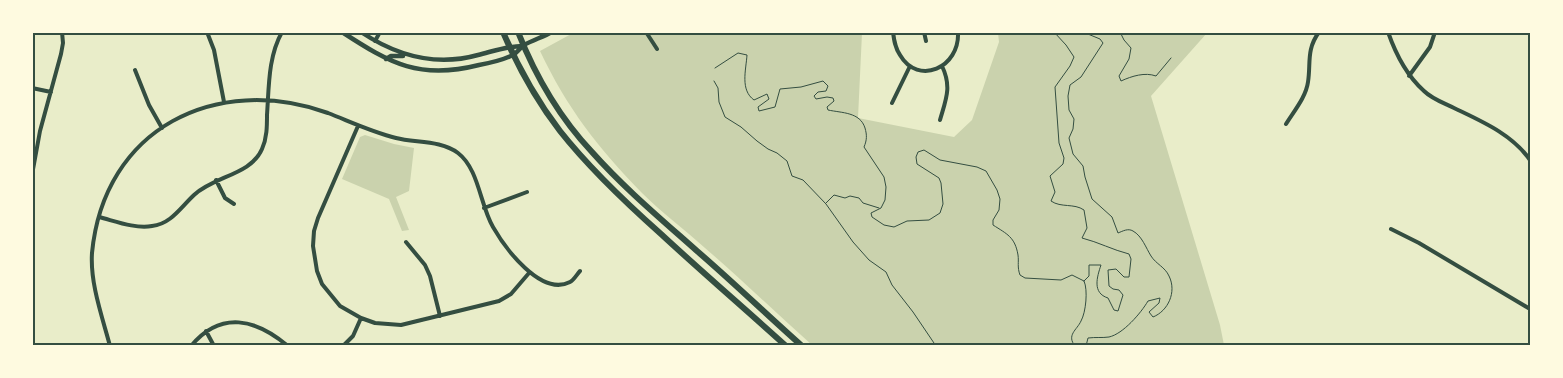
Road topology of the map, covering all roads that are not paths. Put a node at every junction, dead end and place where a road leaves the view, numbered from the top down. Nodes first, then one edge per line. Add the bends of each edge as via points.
1 (62, 32) edge
2 (207, 32) edge
3 (282, 32) edge
4 (342, 32) edge
5 (361, 32) edge
6 (380, 32) edge
7 (503, 32) edge
8 (518, 32) edge
9 (552, 32) edge
10 (646, 32) edge
11 (894, 32) edge
12 (924, 32) edge
13 (958, 32) edge
14 (1319, 32) edge
15 (1388, 32) edge
16 (1435, 32) edge
17 (926, 41) dead end
18 (375, 42) junction
19 (509, 46) junction
20 (523, 46) junction
21 (657, 49) dead end
22 (514, 55) junction
23 (406, 56) junction
24 (386, 60) junction
25 (910, 66) junction
26 (942, 66) junction
27 (135, 70) dead end
28 (1409, 76) junction
29 (32, 88) edge
30 (50, 92) junction
31 (268, 100) junction
32 (224, 102) junction
33 (892, 103) dead end
34 (940, 120) dead end
35 (1286, 124) dead end
36 (358, 126) junction
37 (162, 128) junction
38 (1530, 160) edge
39 (32, 175) edge
40 (216, 180) junction
41 (527, 192) dead end
42 (234, 204) dead end
43 (484, 208) junction
44 (99, 218) junction
45 (1391, 229) dead end
46 (406, 242) dead end
47 (580, 271) dead end
48 (529, 273) junction
49 (1530, 310) edge
50 (440, 316) junction
51 (361, 318) junction
52 (206, 331) junction
53 (110, 346) edge
54 (191, 346) edge
55 (214, 346) edge
56 (288, 346) edge
57 (343, 346) edge
58 (786, 346) edge
59 (802, 346) edge

1 - 30 street via 61,54
2 - 32 street via 214,50
3 - 31 street via 274,53
4 - 24 street
5 - 18 street
6 - 18 street
7 - 19 highway
8 - 20 highway
9 - 20 street
10 - 21 street
11 - 25 street via 898,53
12 - 17 street
13 - 26 street via 956,50
14 - 35 street via 1308,55 1308,82 1304,95
15 - 28 street
16 - 28 street via 1430,47
18 - 23 street
19 - 20 street
19 - 22 highway
19 - 23 street via 451,60
20 - 22 street
20 - 59 highway via 550,95 590,151
22 - 24 street via 470,68 442,71 408,67
22 - 58 highway via 550,116 597,174
23 - 24 street via 391,56
25 - 26 street via 926,70
25 - 33 street
26 - 34 street via 948,84
27 - 37 street
28 - 38 street via 1425,92 1485,122 1507,137
29 - 30 street
30 - 39 street
31 - 32 street
31 - 36 street via 328,113
31 - 40 street via 266,137 258,154 247,166
32 - 37 street via 199,109
36 - 43 street via 397,139 454,150 471,169
36 - 51 street via 318,218 313,246 322,284 340,306
37 - 44 street via 127,159 114,178
40 - 42 street via 225,198
40 - 44 street via 202,188 172,217 155,226 144,227
41 - 43 street
43 - 48 street via 502,241
44 - 53 street via 92,253 93,272
45 - 49 street
46 - 50 street via 425,265
47 - 48 street via 570,282 562,284 540,280
48 - 50 street via 504,299
50 - 51 street via 401,325
51 - 57 street via 353,336
52 - 54 street
52 - 55 street
52 - 56 street via 228,323 244,322 262,328

